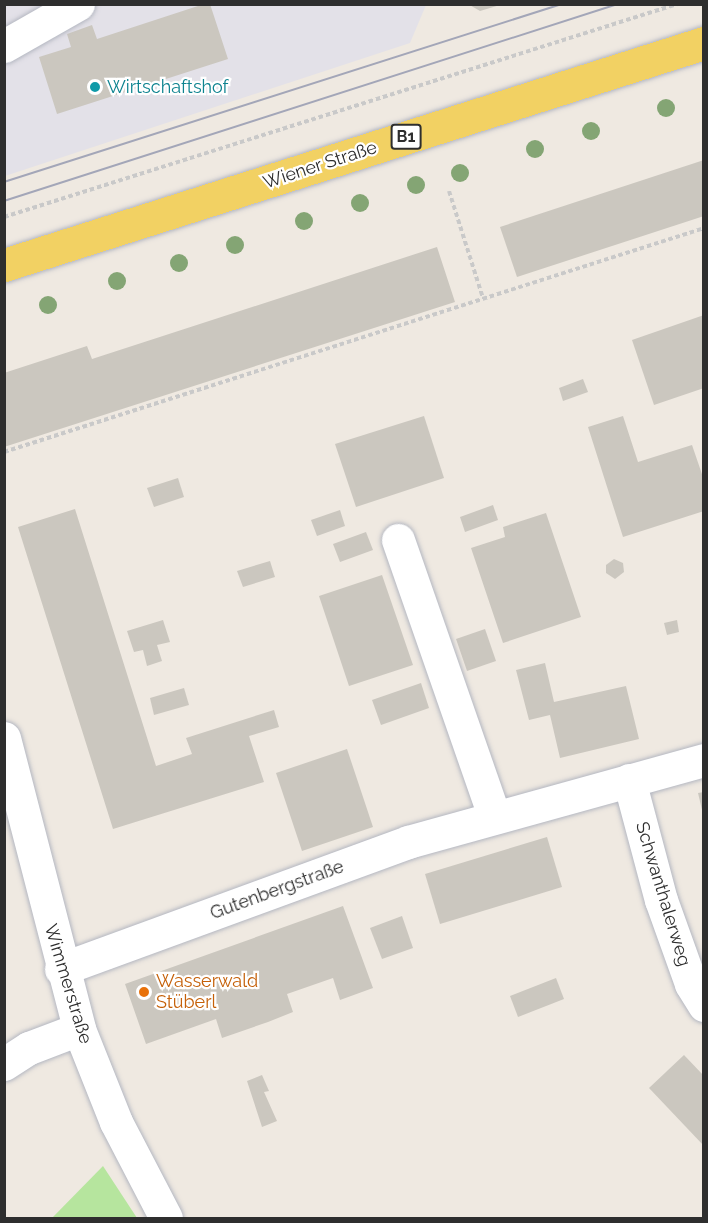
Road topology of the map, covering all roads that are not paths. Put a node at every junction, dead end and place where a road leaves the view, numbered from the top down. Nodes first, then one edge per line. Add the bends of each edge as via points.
1 (78, 4) edge
2 (704, 43) edge
3 (4, 46) edge
4 (4, 265) edge
5 (398, 540) dead end
6 (4, 738) edge
7 (704, 760) edge
8 (629, 780) junction
9 (11, 793) edge
10 (494, 816) junction
11 (61, 969) junction
12 (704, 1005) edge
13 (79, 1029) junction
14 (4, 1064) edge
15 (166, 1218) edge

1 - 3 street
2 - 4 main road, Wiener Straße / B1
5 - 10 street
6 - 9 street, Wimmerstraße
7 - 8 street, Gutenbergstraße
8 - 10 street, Gutenbergstraße
8 - 12 street, Schwanthalerweg via 662,900 691,984
9 - 11 street, Wimmerstraße
10 - 11 street, Gutenbergstraße via 408,842
11 - 13 street, Wimmerstraße
13 - 14 street via 29,1048
13 - 15 street, Wimmerstraße via 116,1122

